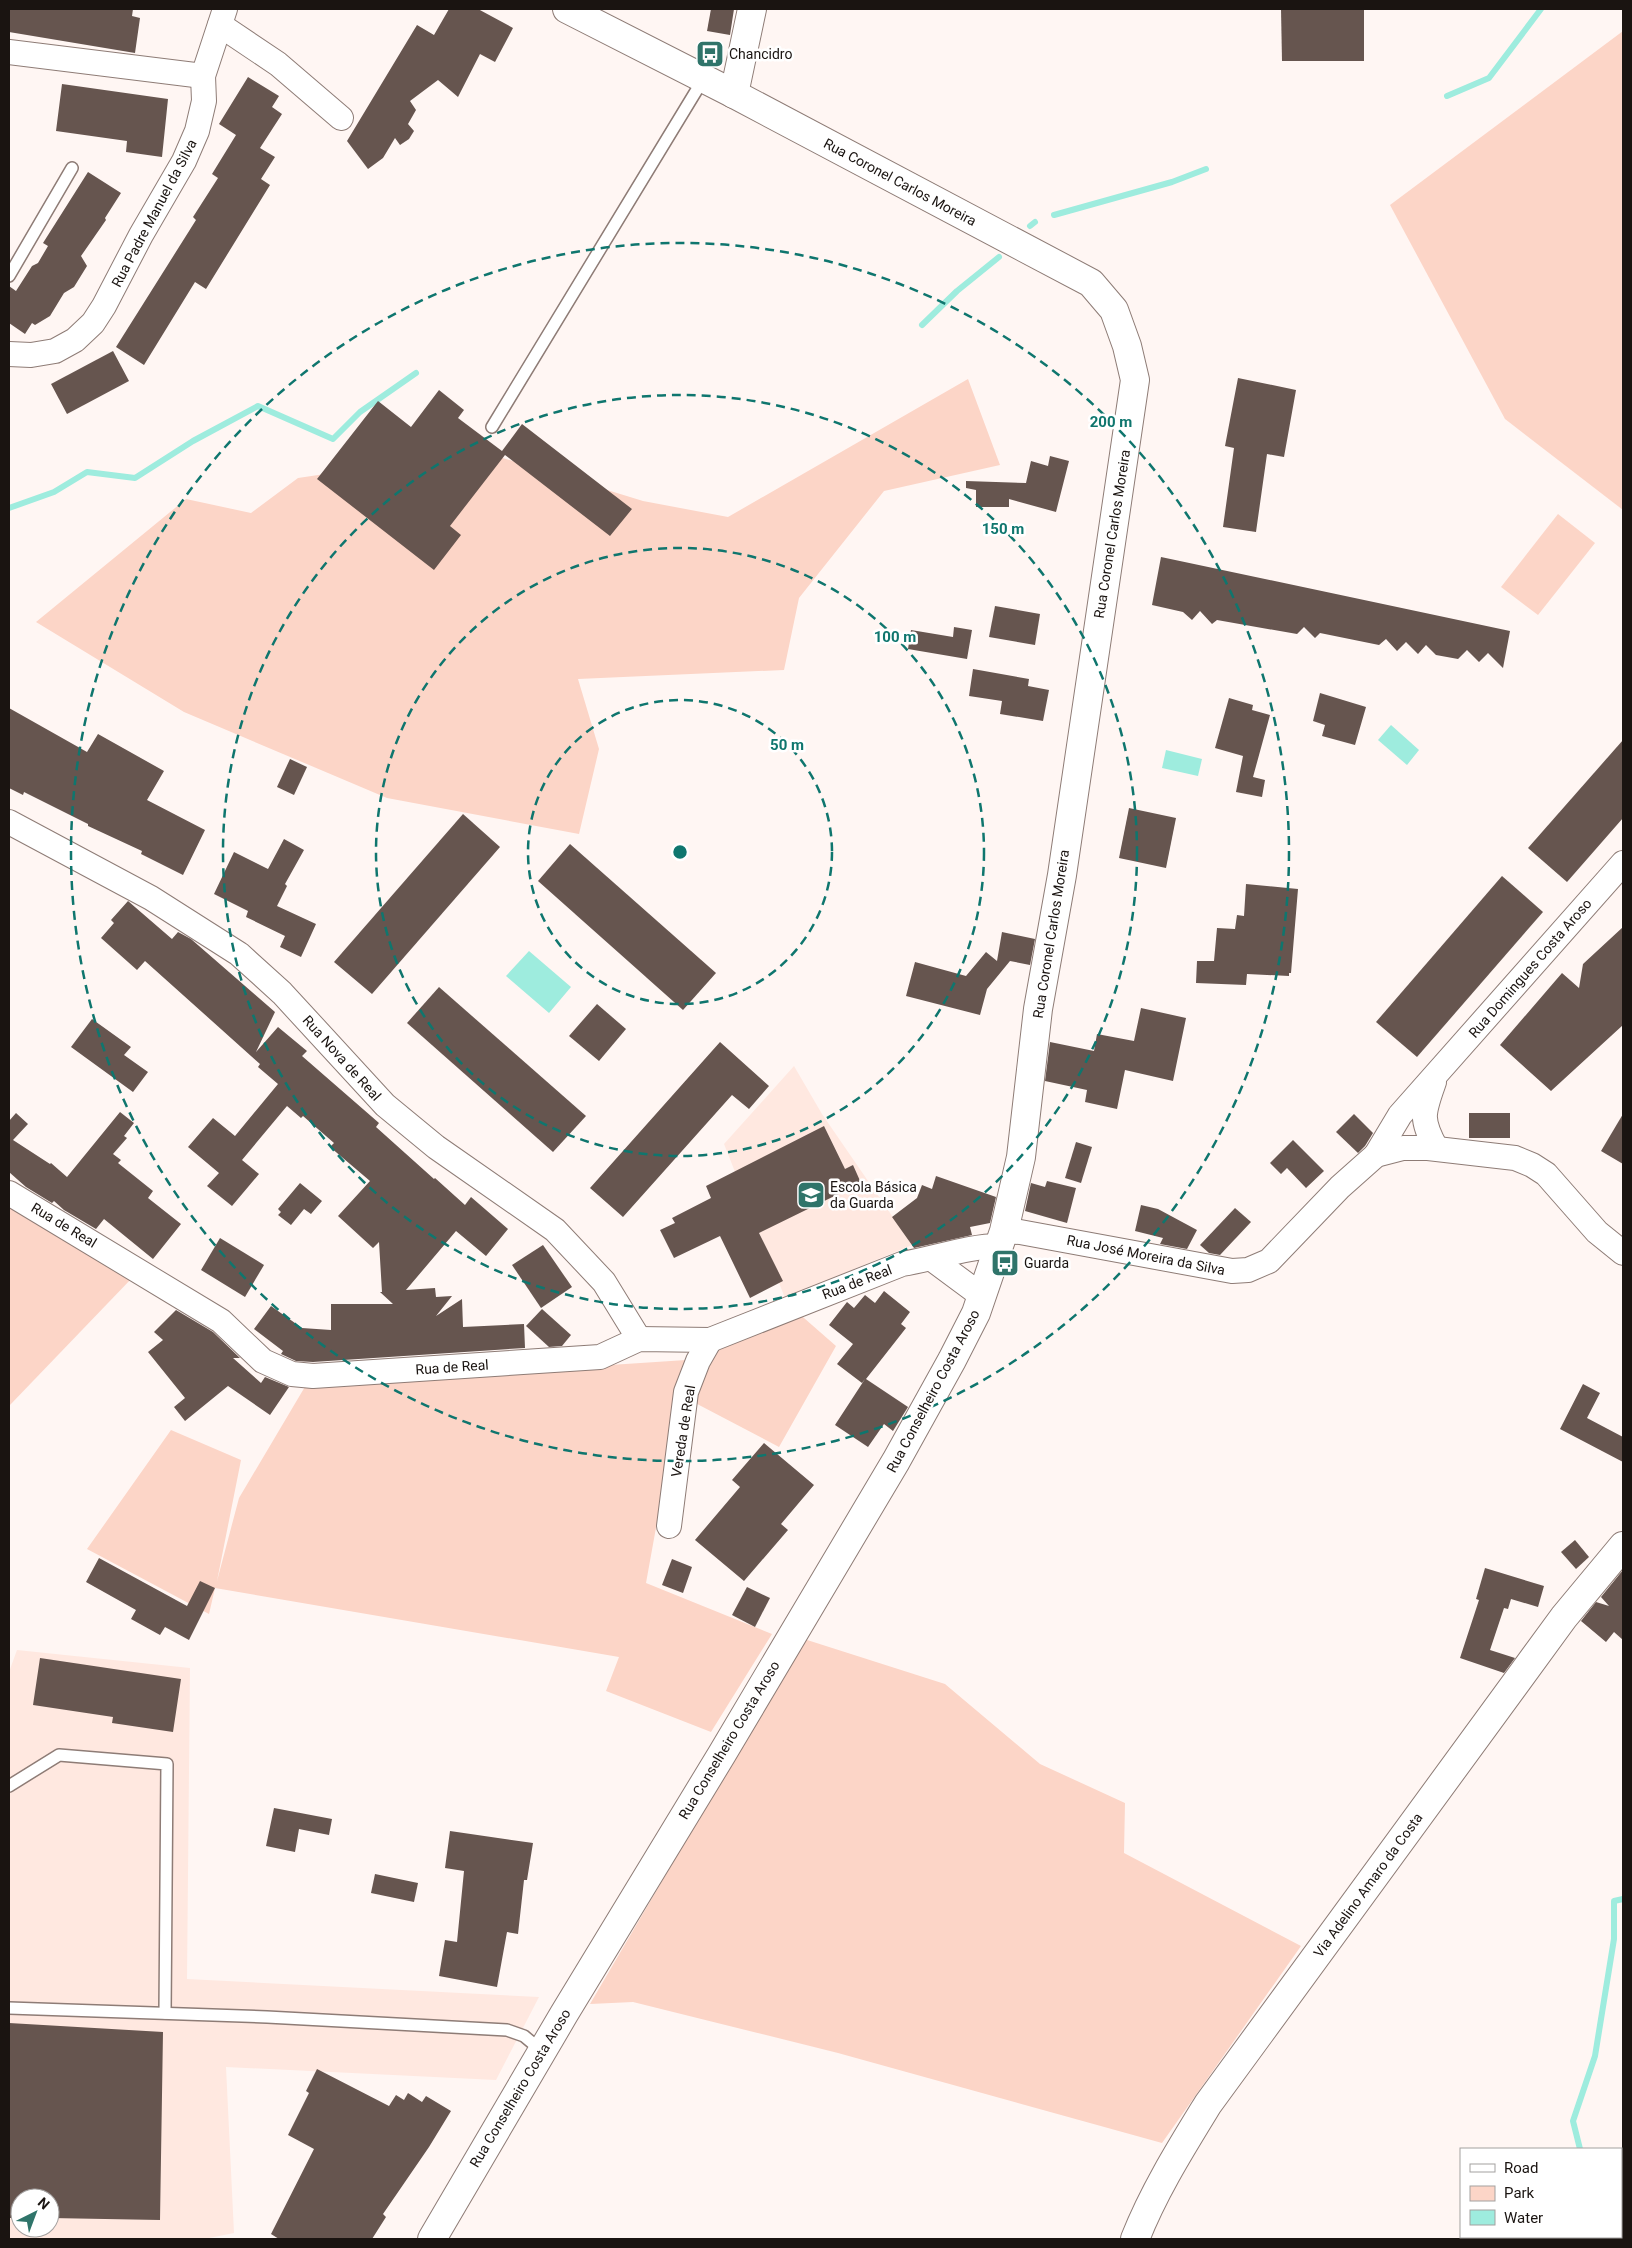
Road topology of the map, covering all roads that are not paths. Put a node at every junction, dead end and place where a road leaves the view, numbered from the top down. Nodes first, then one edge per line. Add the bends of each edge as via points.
1 (567, 9) edge
2 (752, 9) edge
3 (223, 17) edge
4 (9, 52) edge
5 (203, 76) junction
6 (704, 78) junction
7 (734, 94) junction
8 (341, 118) dead end
9 (72, 168) dead end
10 (9, 276) edge
11 (9, 354) edge
12 (492, 428) dead end
13 (9, 822) edge
14 (1623, 863) edge
15 (1437, 1074) junction
16 (1436, 1148) junction
17 (1376, 1155) junction
18 (9, 1193) edge
19 (1002, 1239) junction
20 (1623, 1253) edge
21 (932, 1259) junction
22 (982, 1296) junction
23 (639, 1339) junction
24 (710, 1340) junction
25 (669, 1526) dead end
26 (1623, 1546) edge
27 (9, 1786) edge
28 (9, 2008) edge
29 (165, 2012) junction
30 (542, 2051) junction
31 (432, 2239) edge
32 (1135, 2239) edge

1 - 6 main road, Rua Coronel Carlos Moreira
2 - 7 main road
3 - 5 street, Rua Padre Manuel da Silva
3 - 8 street
4 - 5 street
5 - 11 street, Rua Padre Manuel da Silva via 204,101 198,131 93,323 75,340 55,351
6 - 7 main road, Rua Coronel Carlos Moreira
6 - 12 lane
7 - 19 main road, Rua Coronel Carlos Moreira via 1091,283 1114,310 1135,380 1062,875 1038,1009 1021,1157
9 - 10 lane
13 - 23 street, Rua Nova de Real via 151,898 239,954 282,993 384,1105 436,1147 555,1230 604,1282
14 - 15 street, Rua Domingues Costa Aroso
15 - 16 street, Rua Domingues Costa Aroso via 1424,1111 1426,1129
15 - 17 street, Rua Domingues Costa Aroso via 1400,1115
16 - 17 street, Rua José Moreira da Silva via 1403,1148
16 - 20 street, Rua José Moreira da Silva via 1515,1158 1532,1165 1546,1174 1597,1232
17 - 19 street, Rua José Moreira da Silva via 1340,1187 1269,1261 1248,1270 1232,1271 1020,1232
18 - 23 street, Rua de Real via 221,1321 263,1361 292,1374 313,1376 600,1357
19 - 21 street, Rua de Real
19 - 22 main road, Rua Conselheiro Costa Aroso
21 - 22 street
21 - 24 street, Rua de Real via 902,1264
22 - 30 main road, Rua Conselheiro Costa Aroso via 952,1360 896,1461
23 - 24 street, Rua de Real
24 - 25 street, Vereda de Real via 686,1392
26 - 32 main road, Via Adelino Amaro da Costa via 1564,1616 1208,2104 1169,2168
27 - 29 lane via 59,1756 167,1764
28 - 29 lane
29 - 30 lane via 507,2030 524,2036
30 - 31 main road, Rua Conselheiro Costa Aroso

